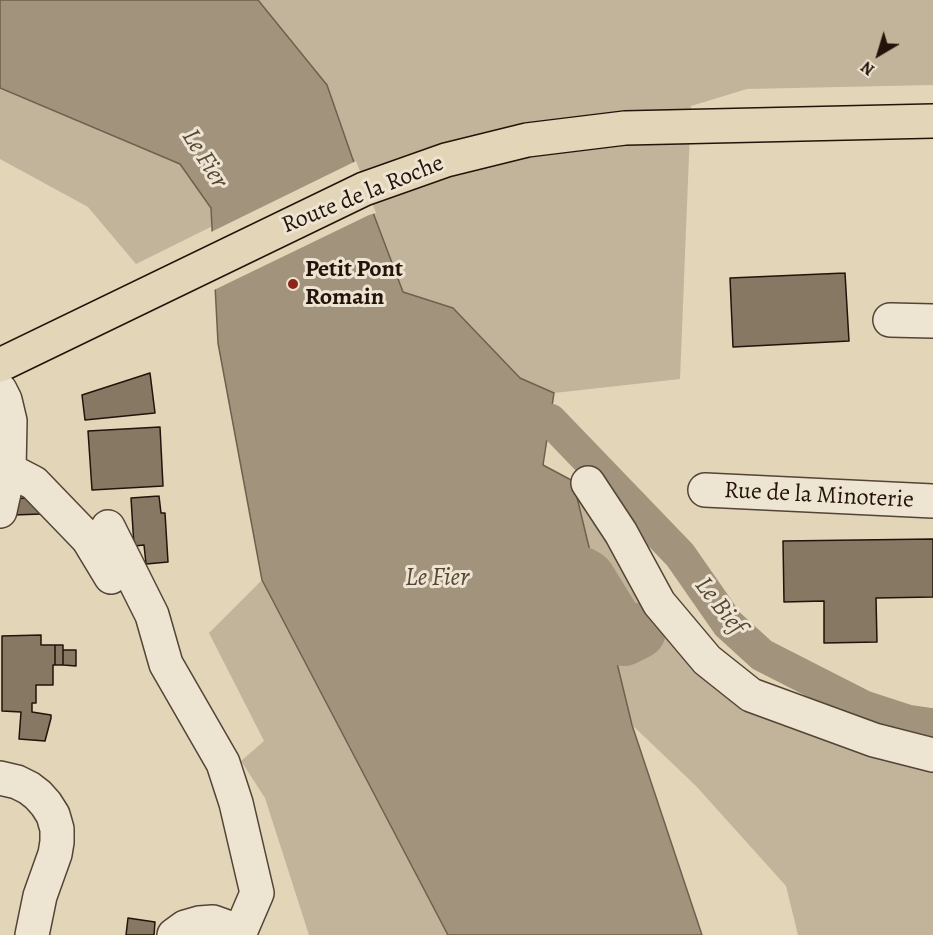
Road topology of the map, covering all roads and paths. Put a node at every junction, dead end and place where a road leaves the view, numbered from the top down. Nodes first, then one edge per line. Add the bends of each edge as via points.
1 (933, 121) edge
2 (890, 320) dead end
3 (933, 321) edge
4 (0, 365) edge
5 (0, 390) edge
6 (9, 471) junction
7 (588, 483) dead end
8 (705, 490) dead end
9 (933, 501) edge
10 (0, 511) edge
11 (108, 527) dead end
12 (166, 664) junction
13 (933, 755) edge
14 (0, 778) edge
15 (32, 935) edge
16 (174, 935) edge
17 (238, 935) edge

1 - 4 main road, Route de la Roche via 625,128 527,140 446,160 322,208
2 - 3 street
5 - 6 street via 10,421
6 - 10 street
6 - 12 street via 34,483 88,539 143,639
7 - 13 street via 659,603 707,660 751,695 874,740
8 - 9 street, Rue de la Minoterie
11 - 12 street via 152,615
12 - 17 street via 223,763 236,803 257,893
14 - 15 street via 17,782 38,795 57,828 55,854
16 - 17 street via 199,922 213,922

